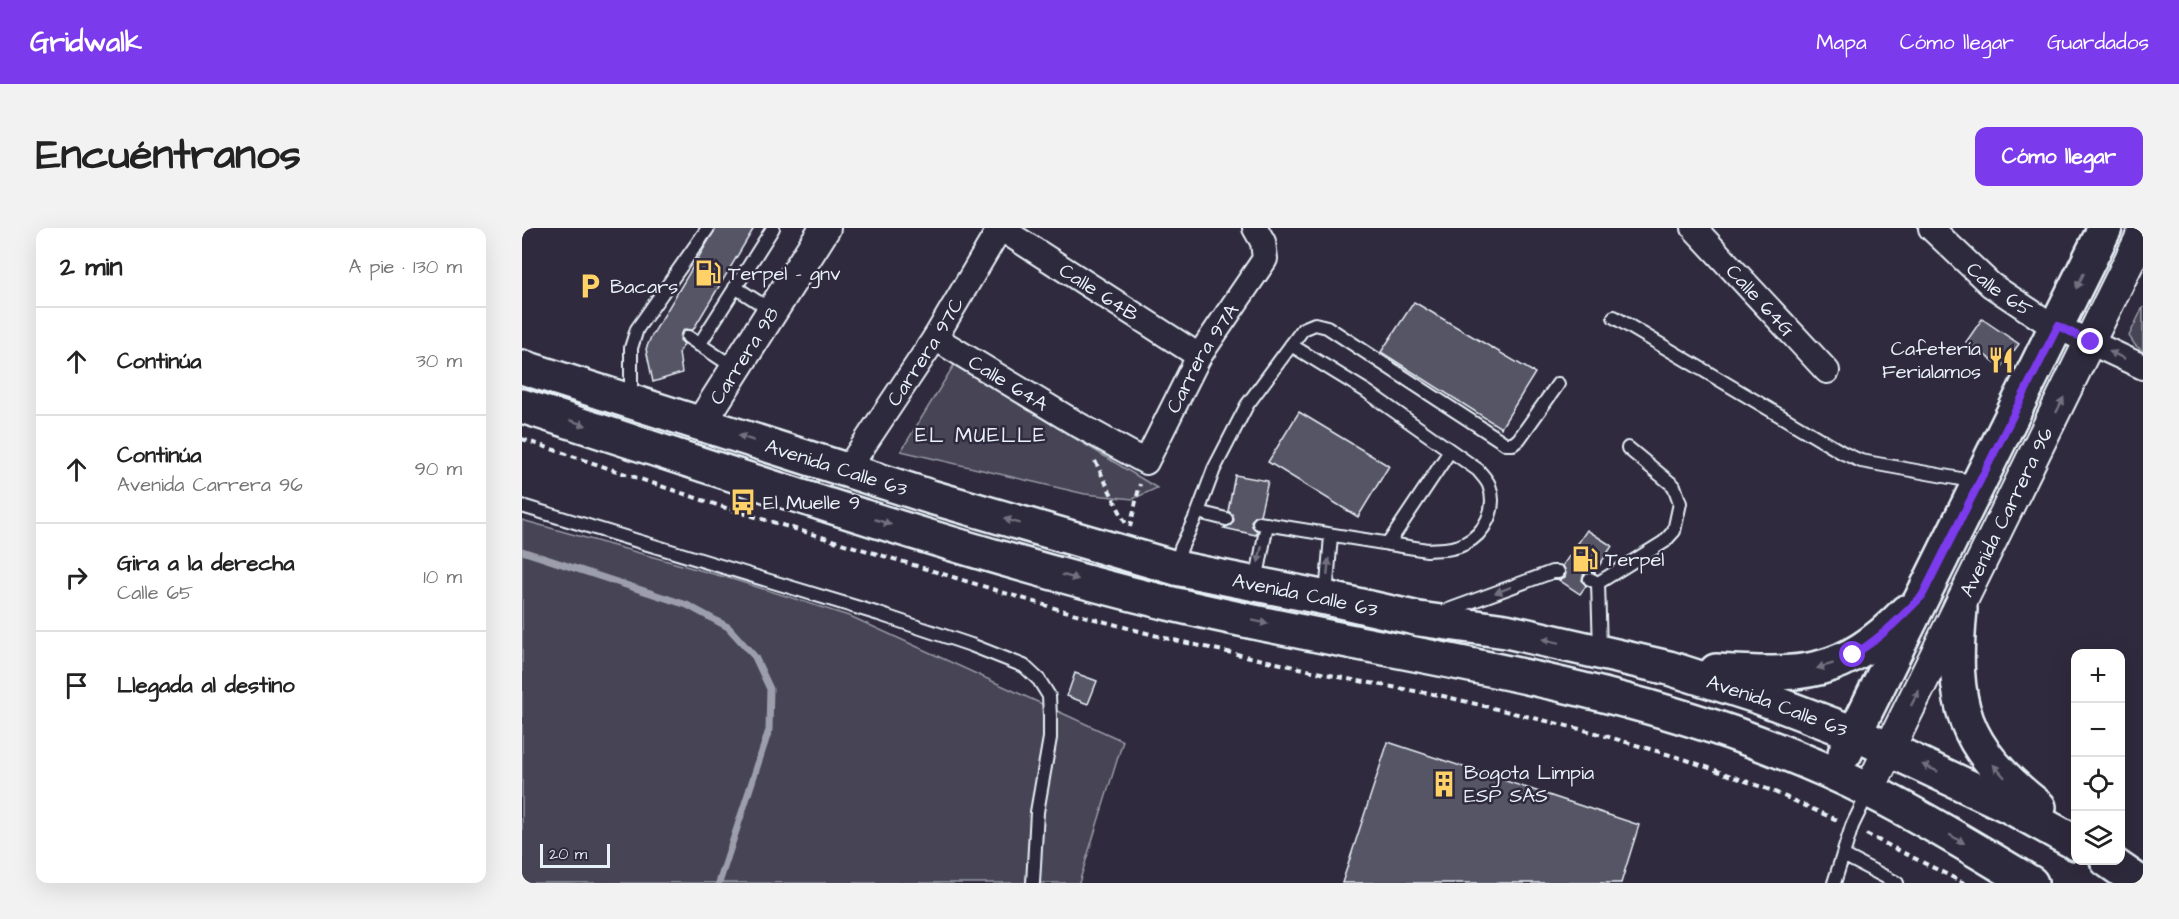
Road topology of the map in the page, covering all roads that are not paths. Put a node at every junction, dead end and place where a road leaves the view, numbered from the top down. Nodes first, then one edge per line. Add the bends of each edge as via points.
1 (708, 228) edge
2 (772, 228) edge
3 (825, 228) edge
4 (1000, 228) edge
5 (1255, 228) edge
6 (1694, 228) edge
7 (1931, 228) edge
8 (2105, 228) edge
9 (2143, 233) edge
10 (735, 287) junction
11 (772, 311) junction
12 (650, 312) junction
13 (1614, 317) dead end
14 (661, 319) dead end
15 (2058, 326) junction
16 (688, 337) dead end
17 (935, 338) junction
18 (2091, 342) junction
19 (699, 345) junction
20 (1291, 345) junction
21 (1199, 356) junction
22 (522, 367) edge
23 (2143, 367) edge
24 (736, 369) junction
25 (1827, 371) dead end
26 (1558, 384) dead end
27 (631, 401) junction
28 (522, 406) edge
29 (701, 423) junction
30 (1628, 448) dead end
31 (1450, 451) junction
32 (1146, 462) joint
33 (847, 471) junction
34 (1980, 482) junction
35 (522, 506) edge
36 (1198, 512) junction
37 (1226, 519) dead end
38 (1331, 536) junction
39 (1389, 544) junction
40 (1176, 568) junction
41 (1558, 572) dead end
42 (1255, 584) junction
43 (1922, 596) junction
44 (1326, 598) junction
45 (1960, 609) junction
46 (1419, 619) junction
47 (1600, 652) junction
48 (1669, 668) junction
49 (1854, 733) junction
50 (1889, 750) junction
51 (1835, 774) junction
52 (1869, 790) junction
53 (2071, 832) edge
54 (2071, 840) edge
55 (1843, 855) junction
56 (2113, 865) edge
57 (1033, 883) edge
58 (1834, 883) edge
59 (1897, 883) edge
60 (2031, 883) edge
61 (2140, 883) edge

1 - 12 lane
2 - 10 lane
3 - 11 street, Carrera 98
4 - 17 street, Carrera 97C
4 - 21 street, Calle 64B
5 - 21 street, Carrera 97A via 1263,242 1265,259
6 - 25 street, Calle 64G
7 - 15 street, Calle 65 via 1991,285
8 -> 15 main road, Avenida Carrera 96
9 - 18 street, Avenida Carrera 96
10 - 11 lane
10 - 19 lane
11 - 24 street, Carrera 98
12 - 14 lane
12 - 27 lane via 637,329 631,348
13 - 34 lane via 1843,453 1861,461
15 - 18 street, Calle 65
15 - 34 main road, Avenida Carrera 96
16 - 19 lane
17 - 32 street, Calle 64A
17 - 33 street, Carrera 97C
23 -> 18 street, Calle 65
45 -> 18 street, Avenida Carrera 96
19 - 24 lane
20 - 26 lane via 1304,329 1315,324 1327,327 1506,444 1519,440
20 - 31 lane via 1366,391
20 - 36 lane via 1248,405 1214,469
21 - 32 street, Carrera 97A
22 - 27 main road, Avenida Calle 63
24 - 29 street, Carrera 98
27 - 29 main road, Avenida Calle 63
28 -> 51 main road, Avenida Calle 63 via 1049,572 1167,603 1564,684 1735,734
33 -> 29 main road, Avenida Calle 63
30 - 47 lane via 1674,486 1680,503 1674,531 1664,542 1594,581
31 - 39 lane
31 - 39 lane via 1478,470 1489,484 1490,517 1479,533 1449,549
40 -> 33 main road, Avenida Calle 63
34 - 43 main road, Avenida Carrera 96
35 - 57 lane via 879,614 1024,666 1048,696 1050,716 1037,812
36 - 37 lane
36 - 40 lane
38 - 39 lane
38 -> 42 lane via 1263,524
44 -> 38 lane
40 - 42 main road, Avenida Calle 63
41 -> 46 lane
42 - 44 main road, Avenida Calle 63
43 -> 48 main road via 1871,645 1828,666 1784,674
43 - 49 main road, Avenida Carrera 96
44 - 46 main road, Avenida Calle 63
50 -> 45 street, Avenida Carrera 96
53 -> 45 main road via 2013,786 1981,750 1970,730 1956,679
47 -> 46 main road, Avenida Calle 63 via 1506,631
47 - 48 main road, Avenida Calle 63
48 - 49 main road, Avenida Calle 63
49 - 50 main road, Avenida Calle 63
49 - 51 main road, Avenida Carrera 96
50 - 52 street, Avenida Carrera 96
54 -> 50 main road, Avenida Calle 63 via 2009,806
51 - 52 main road, Avenida Calle 63
52 - 55 lane
52 -> 60 main road, Avenida Calle 63
55 - 58 lane
55 - 59 lane
56 - 61 main road

